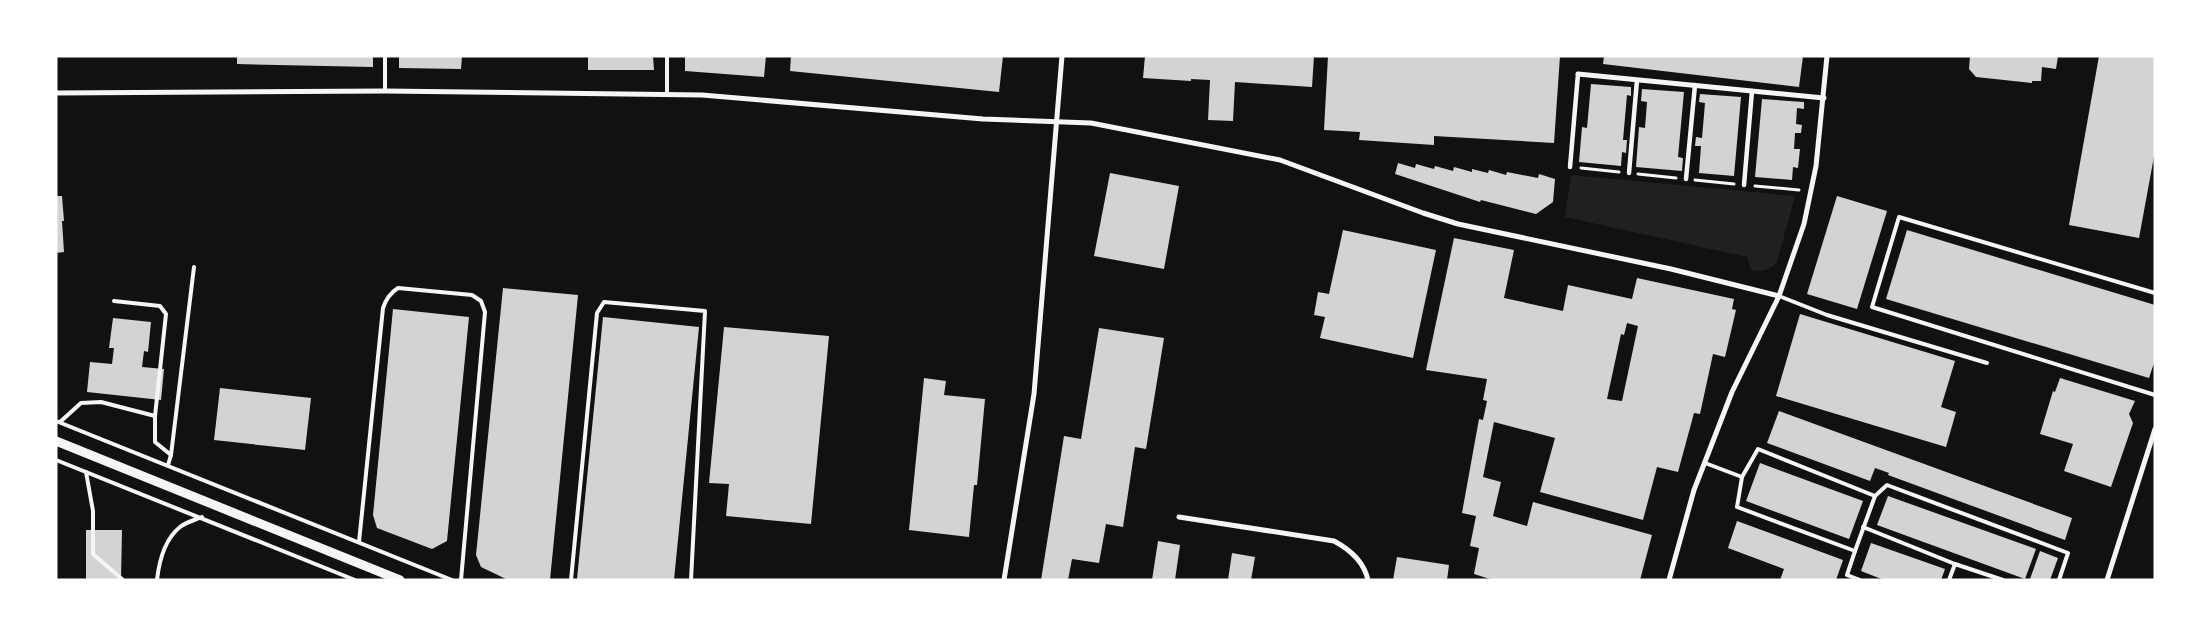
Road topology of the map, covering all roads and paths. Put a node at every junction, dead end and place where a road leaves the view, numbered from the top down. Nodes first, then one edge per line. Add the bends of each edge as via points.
1 (385, 56) edge
2 (667, 56) edge
3 (1062, 56) edge
4 (1827, 56) edge
5 (1578, 74) joint
6 (1637, 80) junction
7 (1695, 85) junction
8 (385, 91) junction
9 (1752, 91) junction
10 (56, 93) edge
11 (668, 94) junction
12 (1824, 98) junction
13 (1056, 122) junction
14 (1570, 167) dead end
15 (1629, 174) dead end
16 (1686, 179) dead end
17 (1744, 185) dead end
18 (194, 267) dead end
19 (2155, 293) edge
20 (1780, 296) junction
21 (114, 300) dead end
22 (1987, 363) dead end
23 (2155, 395) edge
24 (155, 416) junction
25 (58, 421) edge
26 (2155, 429) edge
27 (56, 440) edge
28 (171, 455) junction
29 (56, 460) edge
30 (1705, 462) junction
31 (168, 465) junction
32 (86, 472) junction
33 (1742, 477) junction
34 (1876, 496) junction
35 (202, 517) junction
36 (1179, 517) dead end
37 (1863, 528) junction
38 (359, 542) junction
39 (1855, 551) junction
40 (1955, 564) junction
41 (123, 580) edge
42 (157, 580) edge
43 (355, 580) edge
44 (400, 580) edge
45 (452, 580) edge
46 (461, 580) edge
47 (571, 580) edge
48 (691, 580) edge
49 (1004, 580) edge
50 (1368, 580) edge
51 (1669, 580) edge
52 (1860, 580) edge
53 (1949, 580) edge
54 (2003, 580) edge
55 (2059, 580) edge
56 (2107, 580) edge

1 - 8 lane
2 - 11 lane
3 - 13 street
4 - 12 street
5 - 6 street
5 - 14 street
6 - 7 street
6 - 15 street
7 - 9 street
7 - 16 street
8 - 10 street
8 - 11 street
9 - 12 street
9 - 17 street
11 - 13 street
12 - 20 street via 1816,166 1804,224
13 - 20 street via 1090,123 1280,160 1458,224
13 - 49 street via 1034,394
18 - 28 lane
19 - 23 lane via 1899,216 1872,307
20 - 22 lane via 1827,315
20 - 30 street via 1732,392
21 - 24 lane via 160,306 166,314
24 - 25 lane via 101,402 81,404
24 - 28 lane via 155,442
25 - 31 lane
26 - 56 street
27 - 44 street
28 - 31 lane
29 - 32 lane
30 - 33 lane
30 - 51 street
31 - 38 lane
32 - 35 lane
32 - 41 lane via 93,511 93,554
33 - 34 lane via 1758,449
33 - 39 lane via 1737,507
34 - 37 lane
34 - 55 lane via 1887,486 2068,553
35 - 42 lane via 181,526 173,534 158,567
35 - 43 lane
36 - 50 street via 1334,541 1359,560
37 - 39 lane
37 - 40 lane
38 - 45 lane
38 - 46 lane via 382,308 391,292 398,288 472,295 481,301 485,312
39 - 52 lane via 1847,575
40 - 53 lane
40 - 54 lane
47 - 48 lane via 597,312 604,302 705,311

